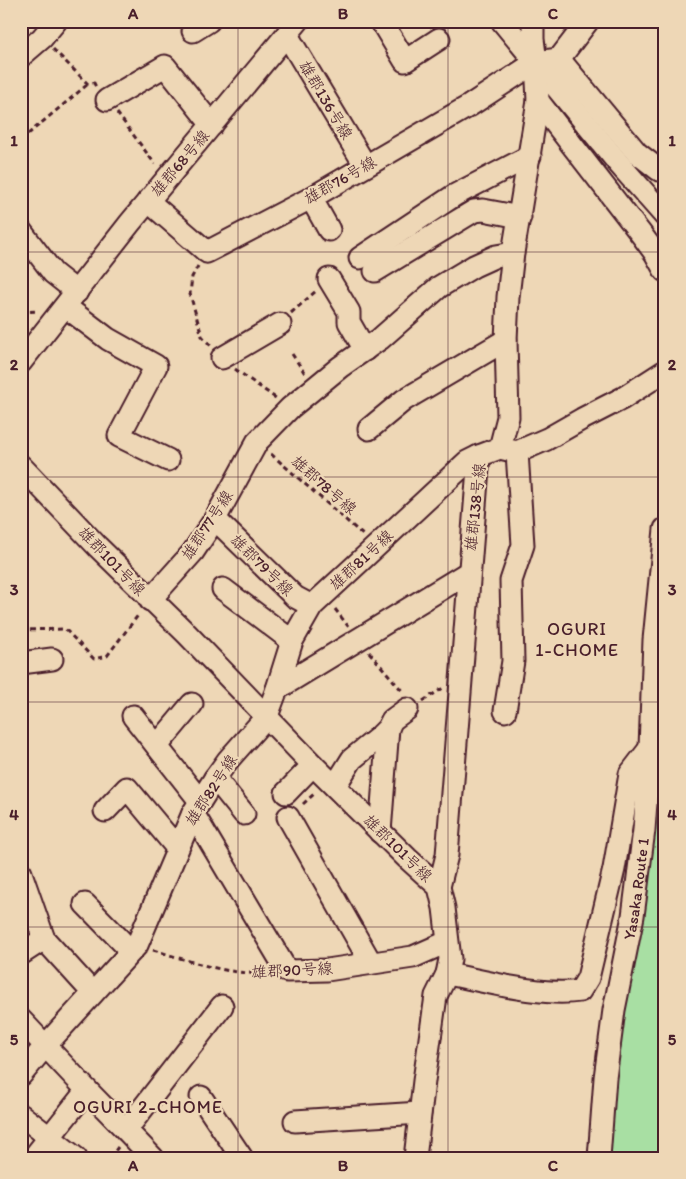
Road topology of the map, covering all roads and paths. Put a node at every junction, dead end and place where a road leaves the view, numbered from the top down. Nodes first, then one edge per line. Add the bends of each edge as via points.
1 (56, 21) edge
2 (381, 21) edge
3 (502, 21) edge
4 (533, 21) edge
5 (588, 21) edge
6 (293, 28) edge
7 (439, 39) dead end
8 (21, 56) edge
9 (559, 59) junction
10 (536, 62) junction
11 (88, 84) dead end
12 (107, 100) dead end
13 (538, 101) junction
14 (212, 124) junction
15 (21, 140) edge
16 (530, 156) junction
17 (365, 165) junction
18 (665, 170) edge
19 (311, 198) junction
20 (148, 201) junction
21 (665, 216) edge
22 (520, 217) junction
23 (329, 230) dead end
24 (21, 231) edge
25 (513, 253) junction
26 (665, 271) edge
27 (329, 279) dead end
28 (72, 300) junction
29 (280, 324) dead end
30 (506, 340) junction
31 (365, 350) junction
32 (292, 354) dead end
33 (222, 358) dead end
34 (21, 362) edge
35 (665, 371) edge
36 (314, 388) junction
37 (369, 429) dead end
38 (257, 442) junction
39 (508, 450) junction
40 (479, 456) junction
41 (168, 460) dead end
42 (21, 466) edge
43 (215, 519) junction
44 (665, 528) edge
45 (376, 546) junction
46 (469, 572) junction
47 (223, 589) dead end
48 (150, 600) junction
49 (318, 600) junction
50 (21, 630) edge
51 (358, 640) junction
52 (292, 641) junction
53 (52, 659) dead end
54 (21, 663) edge
55 (461, 675) junction
56 (277, 689) junction
57 (192, 704) dead end
58 (411, 705) junction
59 (505, 711) dead end
60 (133, 716) dead end
61 (266, 716) junction
62 (388, 728) junction
63 (157, 746) junction
64 (650, 748) junction
65 (313, 765) junction
66 (215, 778) junction
67 (332, 783) junction
68 (286, 793) dead end
69 (197, 807) junction
70 (105, 811) dead end
71 (244, 814) dead end
72 (288, 817) joint
73 (380, 832) junction
74 (177, 848) junction
75 (21, 873) edge
76 (439, 887) junction
77 (85, 904) dead end
78 (447, 942) junction
79 (50, 946) junction
80 (134, 948) junction
81 (21, 954) edge
82 (371, 963) junction
83 (287, 971) junction
84 (447, 974) junction
85 (93, 992) junction
86 (222, 1006) dead end
87 (21, 1020) edge
88 (46, 1045) junction
89 (21, 1074) edge
90 (87, 1090) junction
91 (200, 1098) dead end
92 (420, 1113) junction
93 (21, 1115) edge
94 (295, 1121) dead end
95 (126, 1130) junction
96 (48, 1137) junction
97 (32, 1158) edge
98 (76, 1158) edge
99 (153, 1158) edge
100 (242, 1158) edge
101 (416, 1158) edge
102 (599, 1158) edge

1 - 8 street
2 - 7 street via 405,60
3 - 10 street
4 - 10 street, 雄郡138号線
5 - 9 street
6 - 14 street, 雄郡68号線
6 - 17 street, 雄郡136号線
9 - 10 street
9 - 18 street via 637,153 659,170
10 - 13 street, 雄郡138号線
10 - 17 street, 雄郡76号線 via 469,106
10 - 21 street
11 - 15 path
12 - 14 street via 165,66
13 - 16 street, 雄郡138号線
13 - 26 street via 641,234
14 - 20 street, 雄郡68号線
16 - 22 street, 雄郡138号線
16 - 22 street via 455,196 368,264 474,211
17 - 19 street, 雄郡76号線
19 - 20 street, 雄郡76号線 via 207,252
19 - 23 street
20 - 28 street, 雄郡68号線
22 - 25 street, 雄郡138号線
24 - 28 street
25 - 30 street, 雄郡138号線
25 - 31 street, 雄郡77号線 via 496,256 474,266 440,287
27 - 31 street via 349,312 349,322
28 - 34 street, 雄郡68号線
28 - 41 street via 108,339 156,366 119,436
29 - 33 street
30 - 37 street via 404,400
30 - 39 street, 雄郡138号線
31 - 36 street, 雄郡77号線
32 - 36 path
35 - 39 street via 547,439
36 - 38 street, 雄郡77号線
38 - 43 street, 雄郡77号線
38 - 45 path, 雄郡78号線
39 - 40 street, 雄郡138号線
39 - 59 street via 523,545 511,581 513,661
40 - 45 street, 雄郡81号線 via 467,462
40 - 46 street, 雄郡138号線
42 - 48 street, 雄郡101号線
43 - 48 street, 雄郡77号線 via 193,552
43 - 49 street, 雄郡79号線 via 295,597
44 - 64 street, Yasaka Route 1 via 654,640
45 - 49 street, 雄郡81号線
46 - 51 street
46 - 55 street, 雄郡138号線
47 - 52 street
48 - 50 path via 107,656 94,659 65,629
48 - 61 street, 雄郡101号線
49 - 51 path
49 - 52 street, 雄郡81号線
51 - 56 street
51 - 58 path
52 - 56 street, 雄郡81号線
53 - 54 street
55 - 58 path
55 - 76 street, 雄郡138号線 via 447,855
56 - 61 street, 雄郡82号線
57 - 63 street
58 - 62 street via 392,720
60 - 63 street
61 - 65 street, 雄郡101号線
61 - 66 street, 雄郡82号線
62 - 67 street via 352,758
62 - 73 street via 393,770
63 - 69 street
64 - 84 street via 630,774 614,869 588,978 580,991 538,990
64 - 102 street, Yasaka Route 1 via 644,830 633,916 614,1010
65 - 67 street, 雄郡101号線
65 - 68 street
66 - 69 street, 雄郡82号線
66 - 71 street
67 - 72 path
67 - 73 street, 雄郡101号線
69 - 74 street, 雄郡82号線
69 - 83 street
70 - 74 street via 127,788
72 - 82 street
73 - 76 street, 雄郡101号線
74 - 80 street, 雄郡82号線
75 - 79 street
76 - 78 street, 雄郡101号線
77 - 80 street
78 - 82 street, 雄郡90号線 via 413,957
78 - 84 street, 雄郡101号線 via 450,958
79 - 81 street
79 - 85 street
80 - 83 path, 雄郡90号線 via 212,968 253,974
80 - 85 street, 雄郡82号線
82 - 83 street, 雄郡90号線 via 327,970
84 - 92 street via 436,996
85 - 88 street, 雄郡82号線
86 - 95 street
87 - 88 street
88 - 89 street, 雄郡82号線
88 - 90 street
90 - 95 street
90 - 96 street
91 - 100 street
92 - 94 street
92 - 101 street
93 - 96 street
95 - 99 street
96 - 97 street
96 - 98 street

